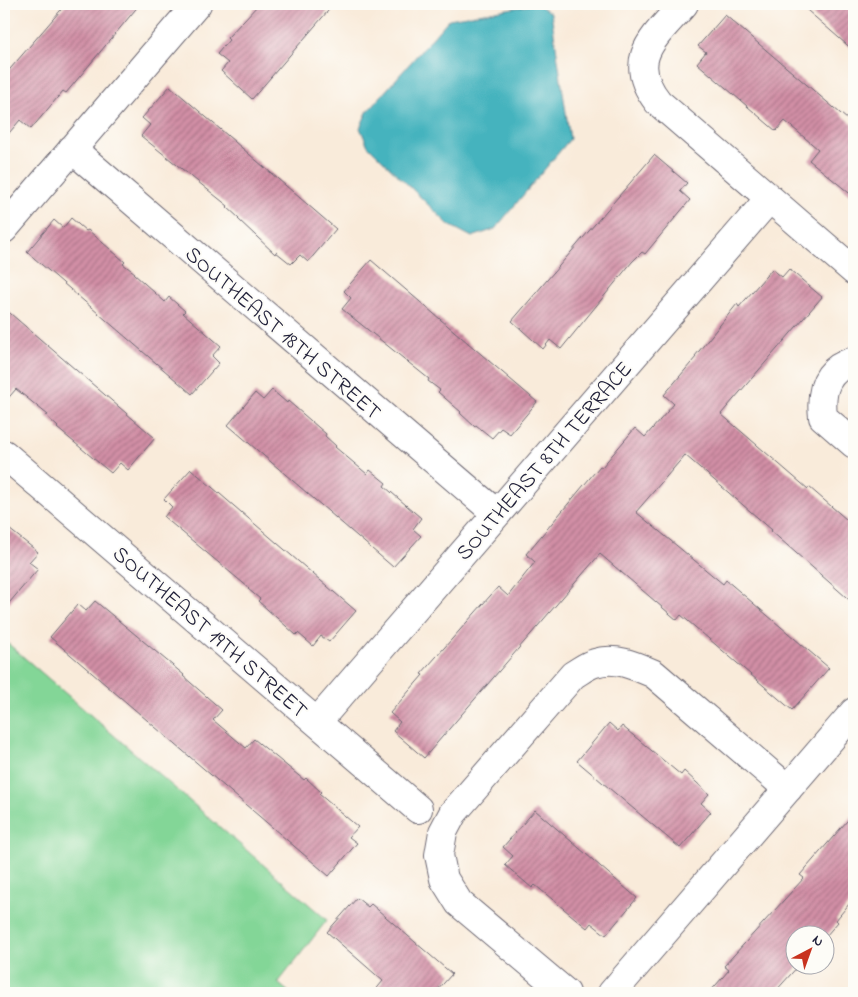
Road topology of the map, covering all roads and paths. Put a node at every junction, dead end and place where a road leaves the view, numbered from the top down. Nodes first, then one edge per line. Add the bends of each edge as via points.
1 (197, 4) edge
2 (684, 4) edge
3 (72, 149) junction
4 (769, 198) junction
5 (4, 228) edge
6 (854, 271) edge
7 (854, 361) edge
8 (854, 444) edge
9 (4, 454) edge
10 (497, 514) junction
11 (854, 712) edge
12 (317, 722) junction
13 (788, 789) junction
14 (418, 808) dead end
15 (566, 993) edge
16 (612, 993) edge

1 - 3 street
2 - 4 street via 651,42 642,70 644,82 658,102
3 - 5 street
3 - 10 street, SOUTHEAST 18TH STREET
4 - 6 street
4 - 10 street, SOUTHEAST 8TH TERRACE
7 - 8 street via 841,364 827,380 821,399 823,417
9 - 12 street, SOUTHEAST 19TH STREET
10 - 12 street, SOUTHEAST 8TH TERRACE
11 - 13 street
12 - 14 street, SOUTHEAST 19TH STREET
13 - 15 street via 654,674 632,664 612,660 595,663 573,675 453,813 444,832 440,855 444,879 458,903
13 - 16 street

